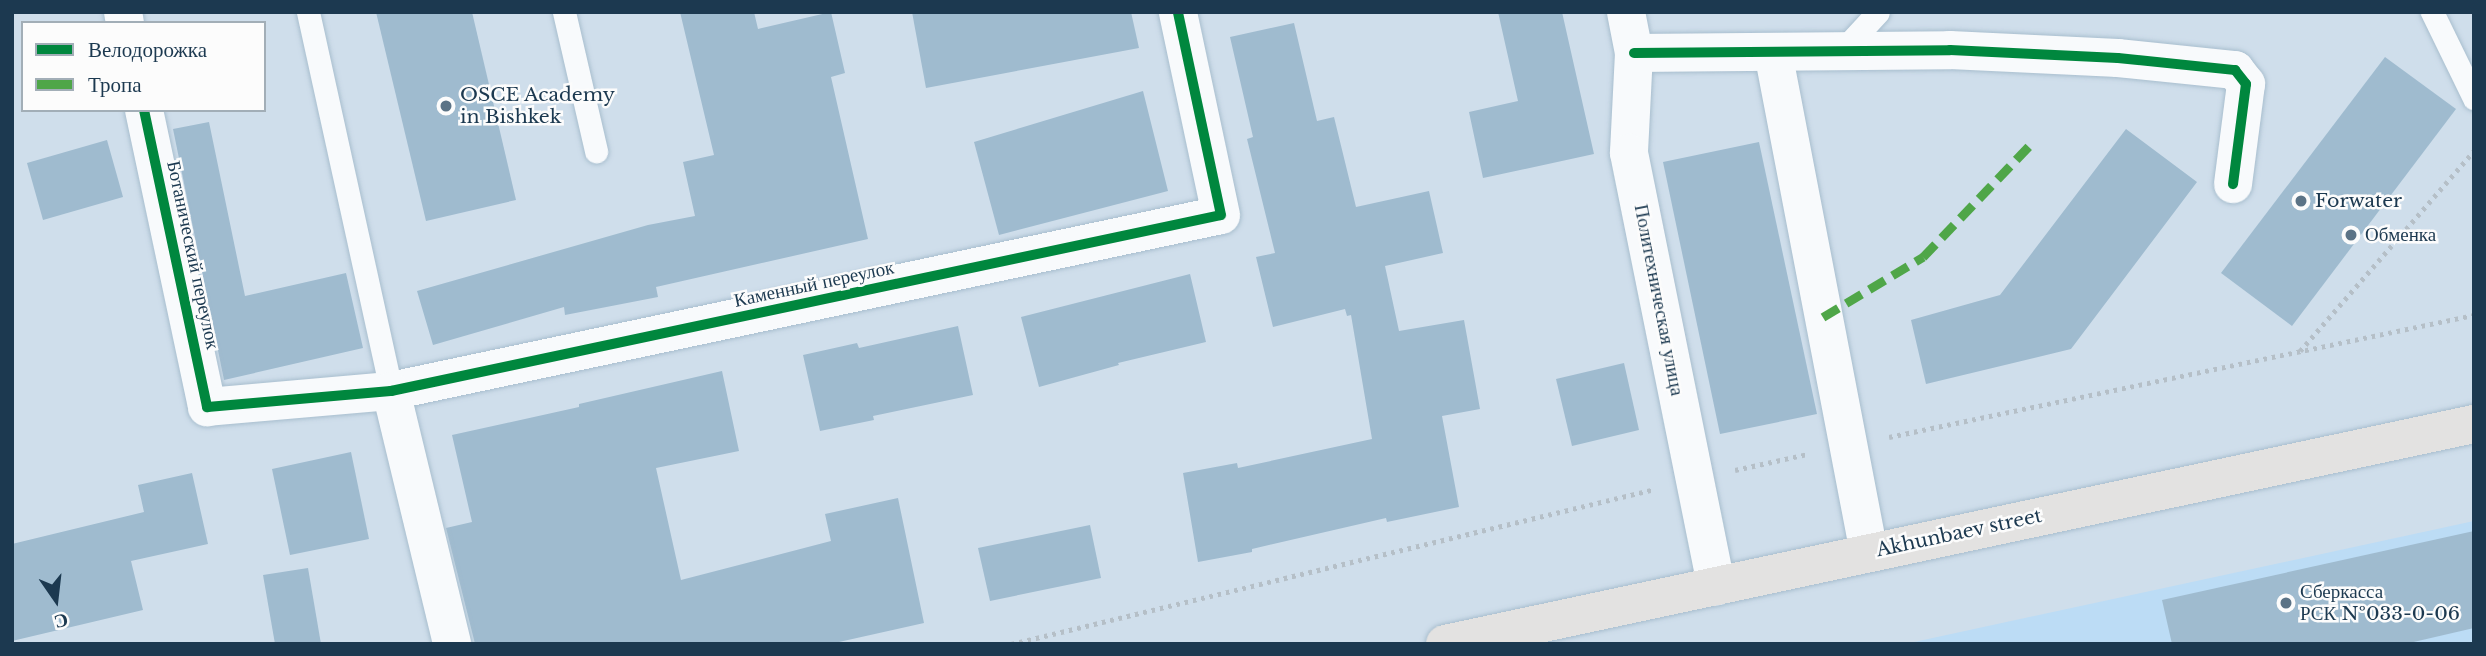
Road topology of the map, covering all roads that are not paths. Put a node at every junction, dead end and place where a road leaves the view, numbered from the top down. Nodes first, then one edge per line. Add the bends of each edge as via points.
1 (308, 12) edge
2 (564, 12) edge
3 (1178, 12) edge
4 (1626, 12) edge
5 (1878, 12) edge
6 (2432, 12) edge
7 (1773, 52) junction
8 (1841, 52) junction
9 (1634, 53) junction
10 (2474, 97) edge
11 (144, 112) edge
12 (597, 151) dead end
13 (2234, 184) dead end
14 (391, 391) junction
15 (207, 407) joint
16 (2474, 424) edge
17 (1869, 553) junction
18 (1716, 586) junction
19 (452, 644) edge
20 (1445, 644) edge

1 - 14 lane
2 - 12 lane
3 - 14 street, Каменный переулок via 1221,215
4 - 9 street, Политехническая улица
5 - 8 lane
6 - 10 lane
7 - 8 street
7 - 9 street
7 - 17 street
8 - 13 street via 1950,50 2235,70 2246,83
9 - 18 street, Политехническая улица via 1629,153
11 - 15 street, Ботанический переулок
14 - 15 street, Каменный переулок
14 - 19 street
16 - 17 main road, Akhunbaev street
17 - 18 main road, Akhunbaev street
18 - 20 main road, Akhunbaev street

